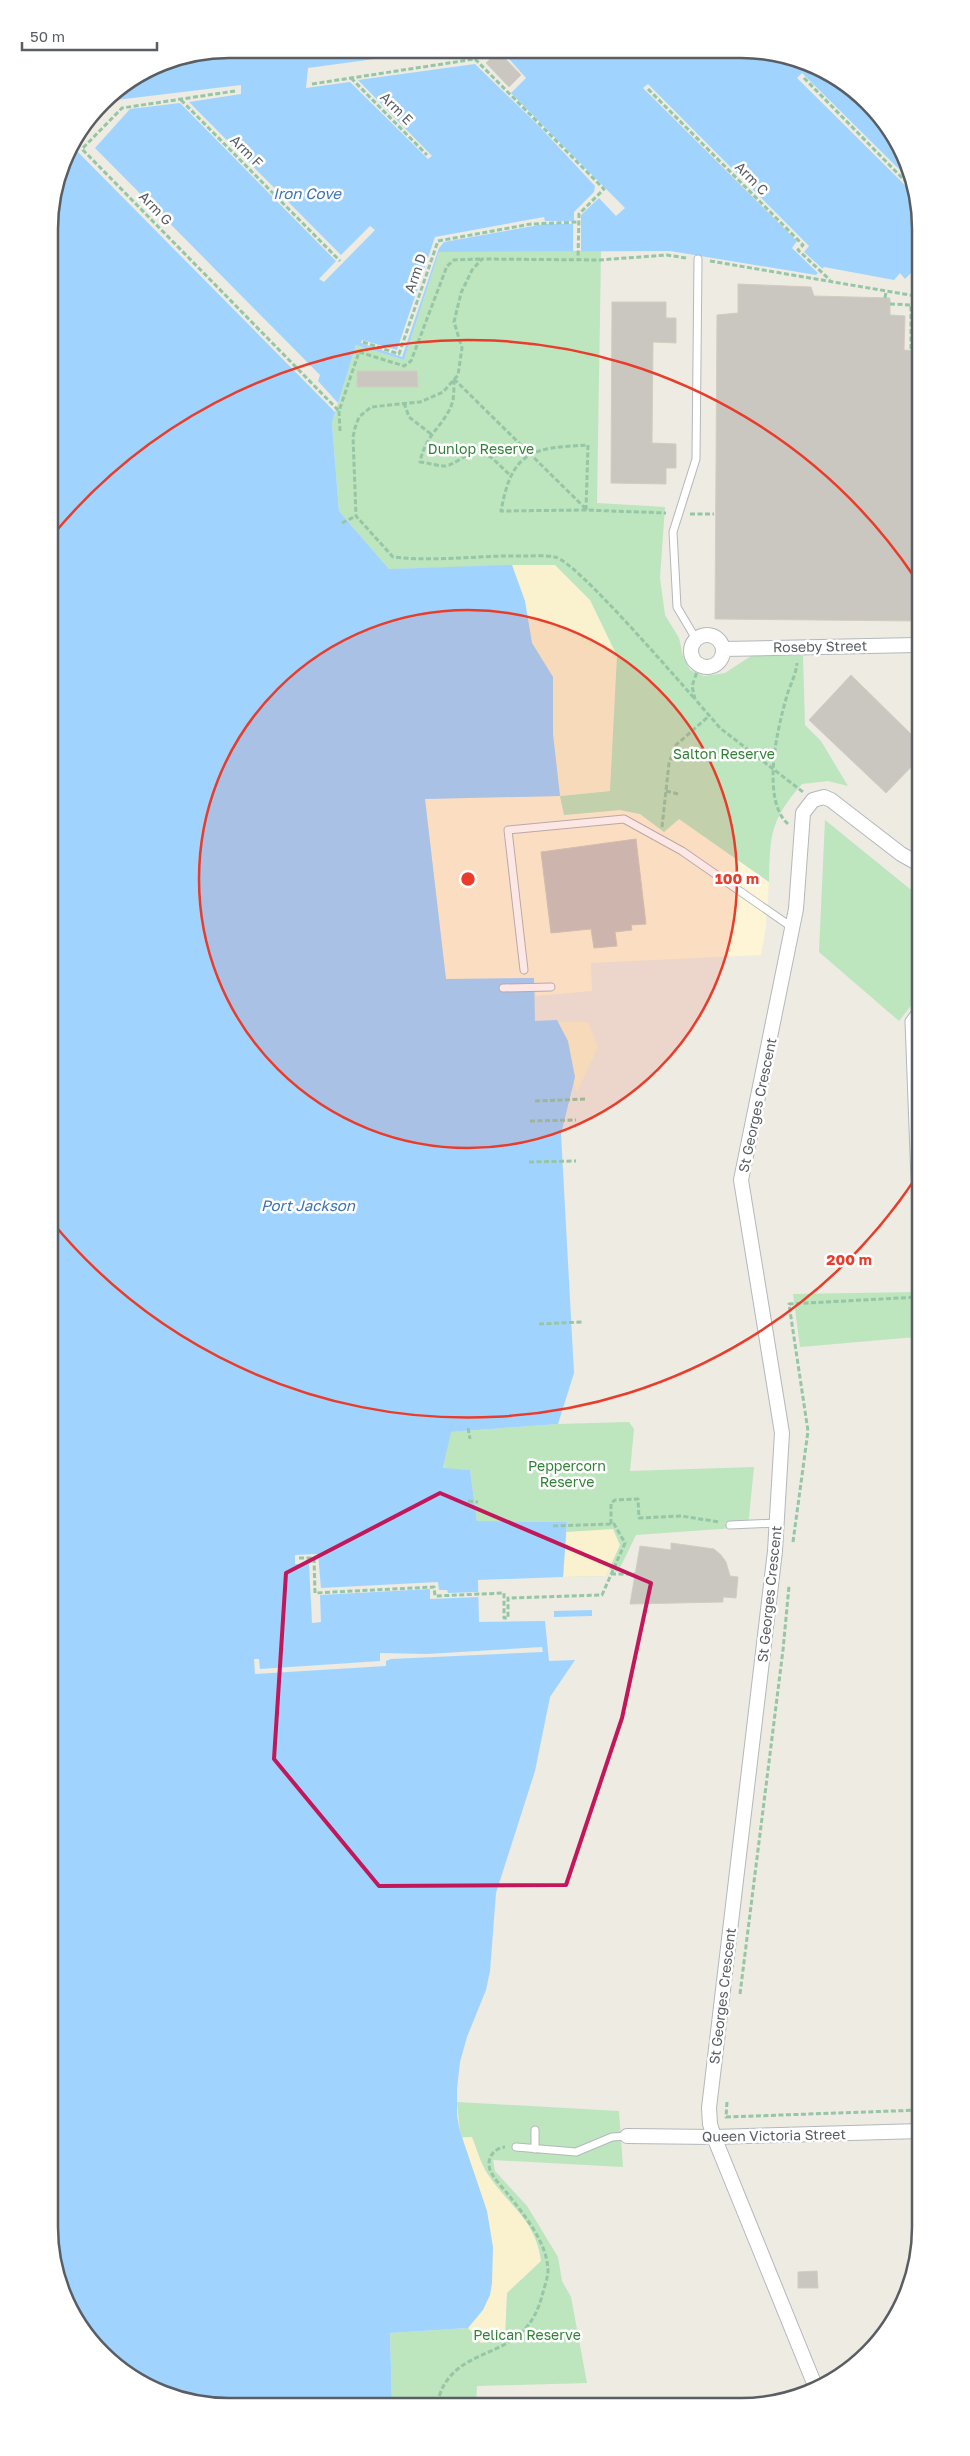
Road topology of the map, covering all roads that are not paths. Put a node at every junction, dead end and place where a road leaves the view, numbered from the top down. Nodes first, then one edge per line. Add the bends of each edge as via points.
1 (698, 260) road end
2 (696, 639) junction
3 (912, 645) edge
4 (723, 648) junction
5 (912, 860) edge
6 (793, 928) junction
7 (524, 970) dead end
8 (551, 987) dead end
9 (503, 988) dead end
10 (912, 1017) edge
11 (912, 1100) edge
12 (777, 1523) junction
13 (730, 1525) road end
14 (535, 2130) dead end
15 (912, 2131) edge
16 (627, 2136) joint
17 (714, 2137) junction
18 (516, 2147) road end
19 (535, 2149) junction
20 (814, 2382) edge

1 - 2 lane via 696,459 673,532 677,607
2 - 4 street via 712,636
2 - 4 street via 690,654 700,666 708,668 717,664
3 - 4 street, Roseby Street
5 - 6 street, St Georges Crescent via 838,804 818,798 803,812
6 - 7 lane via 661,838 624,818 508,830
6 - 12 street, St Georges Crescent via 741,1180 782,1433
8 - 9 lane
10 - 11 lane via 909,1021
12 - 13 lane
12 - 17 street, St Georges Crescent via 709,2108
14 - 19 lane
15 - 17 street, Queen Victoria Street
16 - 17 street, Queen Victoria Street
16 - 19 lane via 612,2138 576,2152
17 - 20 street, St Georges Crescent
18 - 19 lane

